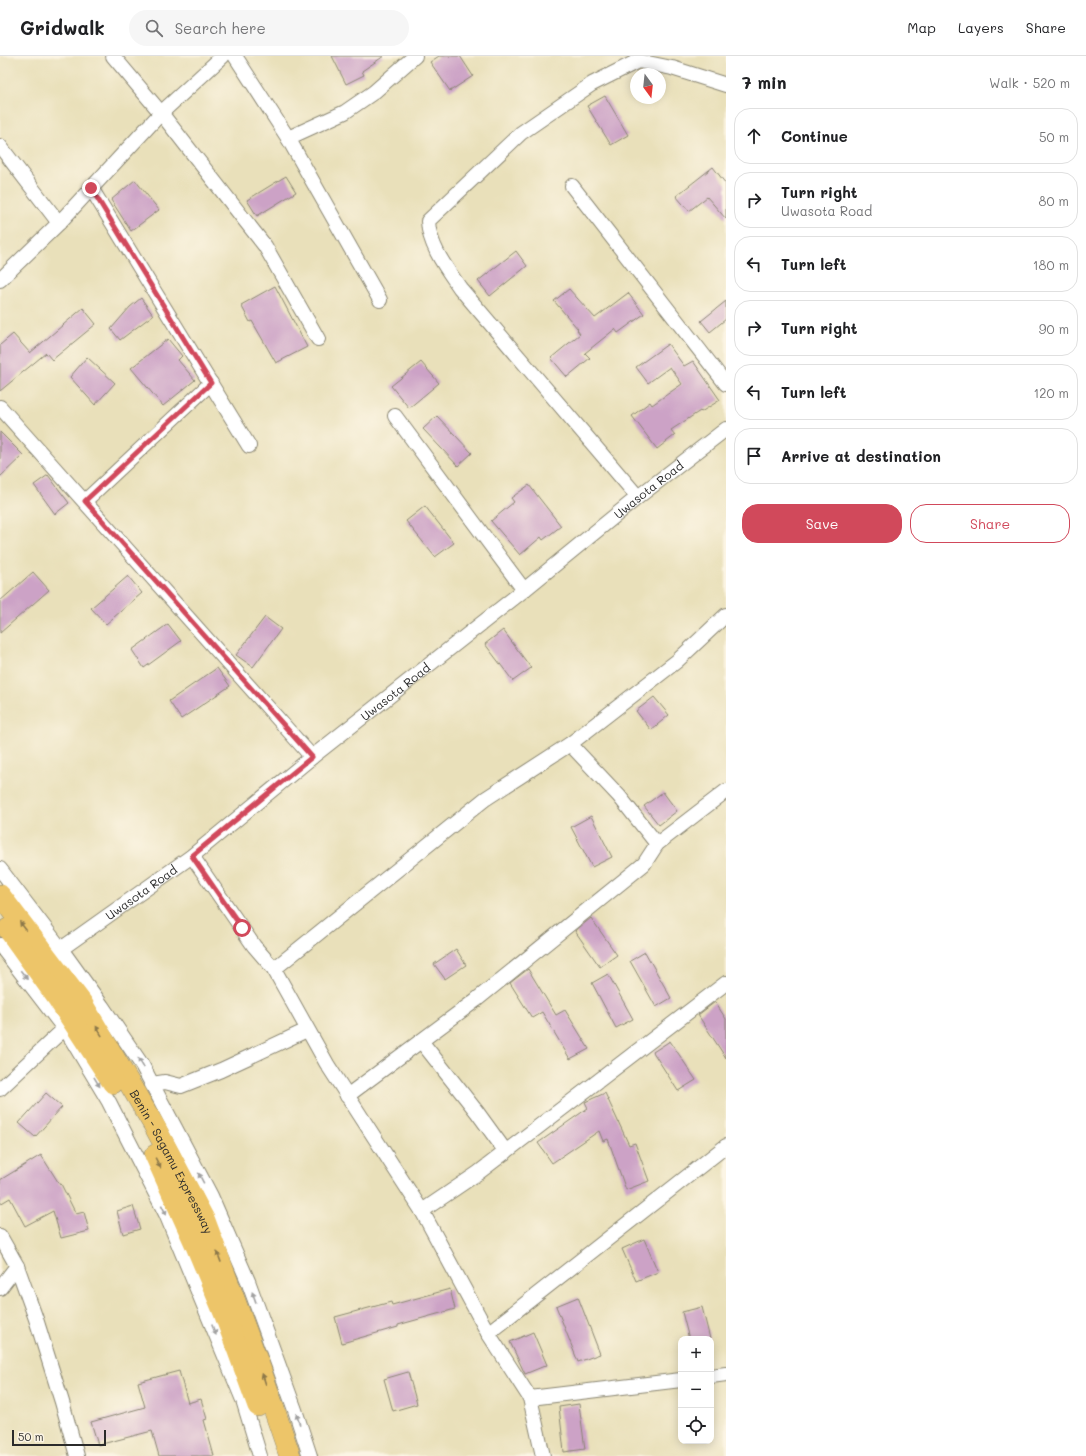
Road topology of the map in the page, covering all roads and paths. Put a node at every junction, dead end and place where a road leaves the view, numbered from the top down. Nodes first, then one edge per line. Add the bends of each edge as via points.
1 (113, 56) edge
2 (223, 56) edge
3 (235, 56) edge
4 (415, 56) edge
5 (637, 59) edge
6 (726, 85) edge
7 (161, 113) junction
8 (288, 138) junction
9 (0, 146) edge
10 (572, 186) dead end
11 (91, 188) junction
12 (59, 223) junction
13 (0, 280) edge
14 (380, 300) dead end
15 (318, 338) dead end
16 (211, 383) junction
17 (726, 384) edge
18 (0, 407) edge
19 (395, 416) dead end
20 (726, 429) edge
21 (249, 446) dead end
22 (638, 497) junction
23 (85, 501) junction
24 (524, 590) junction
25 (726, 615) edge
26 (570, 744) junction
27 (312, 757) junction
28 (726, 791) edge
29 (657, 844) junction
30 (192, 856) junction
31 (0, 869) edge
32 (0, 895) edge
33 (0, 919) edge
34 (0, 945) edge
35 (61, 949) junction
36 (274, 969) junction
37 (726, 983) edge
38 (64, 1029) junction
39 (307, 1030) junction
40 (421, 1041) junction
41 (152, 1084) junction
42 (0, 1089) edge
43 (347, 1096) junction
44 (726, 1146) edge
45 (506, 1152) junction
46 (422, 1211) junction
47 (0, 1236) edge
48 (17, 1266) junction
49 (0, 1288) edge
50 (488, 1333) junction
51 (726, 1374) edge
52 (714, 1376) edge
53 (678, 1380) edge
54 (530, 1398) junction
55 (77, 1456) edge
56 (260, 1456) edge
57 (275, 1456) edge
58 (290, 1456) edge
59 (310, 1456) edge
60 (543, 1456) edge

1 - 7 street
2 - 7 street
3 - 8 street
4 - 8 street via 374,92 345,112
5 - 6 street
5 - 22 street via 592,84 521,133 428,221 428,229 439,256 460,288
7 - 11 street
7 - 15 street via 265,246
8 - 14 street
9 - 12 street
10 - 17 street
11 - 12 street
11 - 16 street
12 - 13 street
16 - 21 street
16 - 23 street
18 - 23 street
19 - 24 street
20 - 22 street, Uwasota Road
22 - 24 street, Uwasota Road
23 - 27 street
24 - 27 street, Uwasota Road
25 - 26 street via 677,661
26 - 29 street via 619,796
26 - 36 street via 485,799
27 - 30 street, Uwasota Road
28 - 29 street
29 - 40 street via 644,864 476,1000
30 - 35 street, Uwasota Road
30 - 36 street via 254,946
31 - 35 street
58 -> 32 highway, Benin - Sagamu Expressway via 205,1221 155,1126 82,1003
33 -> 57 highway via 100,1060 163,1171 224,1313
34 -> 38 street
41 -> 35 street via 142,1065
36 - 39 street
37 - 45 street
38 - 42 street
38 -> 56 street via 109,1102 166,1214 243,1400
39 - 41 street via 181,1086 165,1082
39 - 43 street
40 - 43 street
40 - 45 street
59 -> 41 street via 296,1410 248,1281 211,1196
43 - 46 street
44 - 50 street
45 - 46 street
46 - 50 street
47 - 48 street
48 - 49 street
48 - 55 street
50 - 54 street
51 - 52 street
53 - 54 street
54 - 60 street

